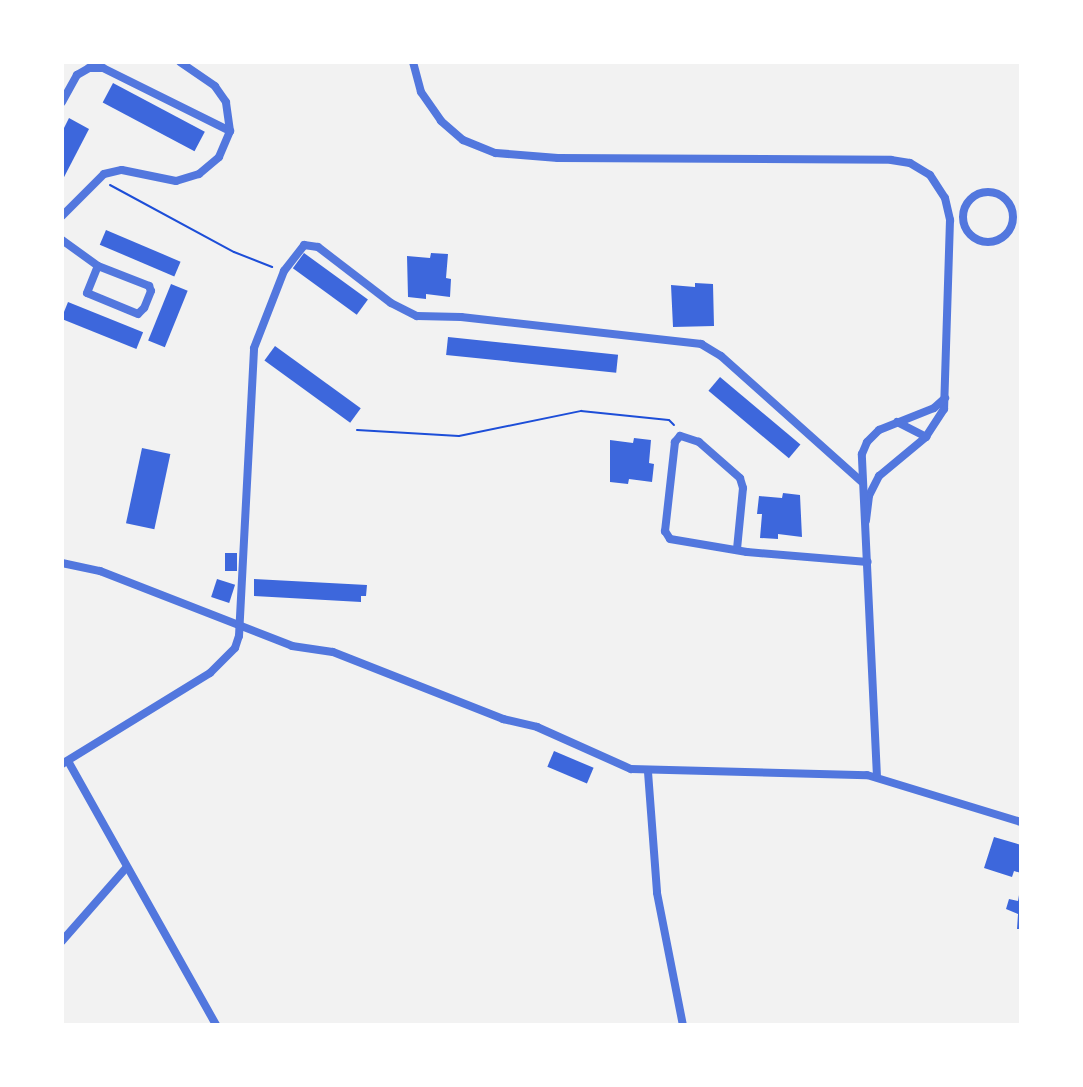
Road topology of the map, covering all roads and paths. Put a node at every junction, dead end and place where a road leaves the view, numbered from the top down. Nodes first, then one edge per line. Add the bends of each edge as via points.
1 (180, 62) edge
2 (413, 62) edge
3 (62, 102) edge
4 (230, 131) junction
5 (100, 176) junction
6 (949, 213) junction
7 (963, 213) junction
8 (62, 216) edge
9 (62, 240) edge
10 (98, 266) junction
11 (284, 271) junction
12 (946, 398) junction
13 (897, 422) junction
14 (357, 430) dead end
15 (683, 435) junction
16 (926, 437) junction
17 (861, 481) junction
18 (866, 521) junction
19 (737, 549) junction
20 (868, 562) junction
21 (62, 563) edge
22 (239, 626) junction
23 (65, 762) edge
24 (648, 772) junction
25 (877, 777) junction
26 (1021, 822) edge
27 (126, 868) junction
28 (62, 941) edge
29 (216, 1025) edge
30 (683, 1025) edge

1 - 4 street via 221,93 230,112
2 - 6 street via 421,92 441,121 463,140 496,153 900,160 930,175
3 - 4 street via 77,75 103,68
4 - 5 street via 219,157 192,178 169,181 122,170
5 - 8 street
5 - 11 path via 234,252
6 - 7 street
6 - 12 street
7 - 7 street via 970,235 984,242 1003,237 1013,220 1008,202 991,192 973,196
9 - 10 street
10 - 10 street via 149,286 138,314 87,293
11 - 17 street via 294,253 309,243 417,316 701,344
11 - 22 street via 254,348
12 - 13 street
12 - 16 street via 942,415
13 - 16 street
13 - 17 street via 867,442
14 - 15 path via 459,436 581,411 669,420
15 - 19 street via 699,442 740,478
15 - 19 street via 675,442 667,536
16 - 18 street via 879,476 869,496
17 - 18 street
18 - 20 street
19 - 20 street
20 - 25 street
21 - 22 street via 100,571
22 - 23 street via 238,642 227,660
22 - 24 street via 300,648 333,652
23 - 27 street
24 - 25 street via 816,771
24 - 30 street via 657,893
25 - 26 street
27 - 28 street
27 - 29 street

